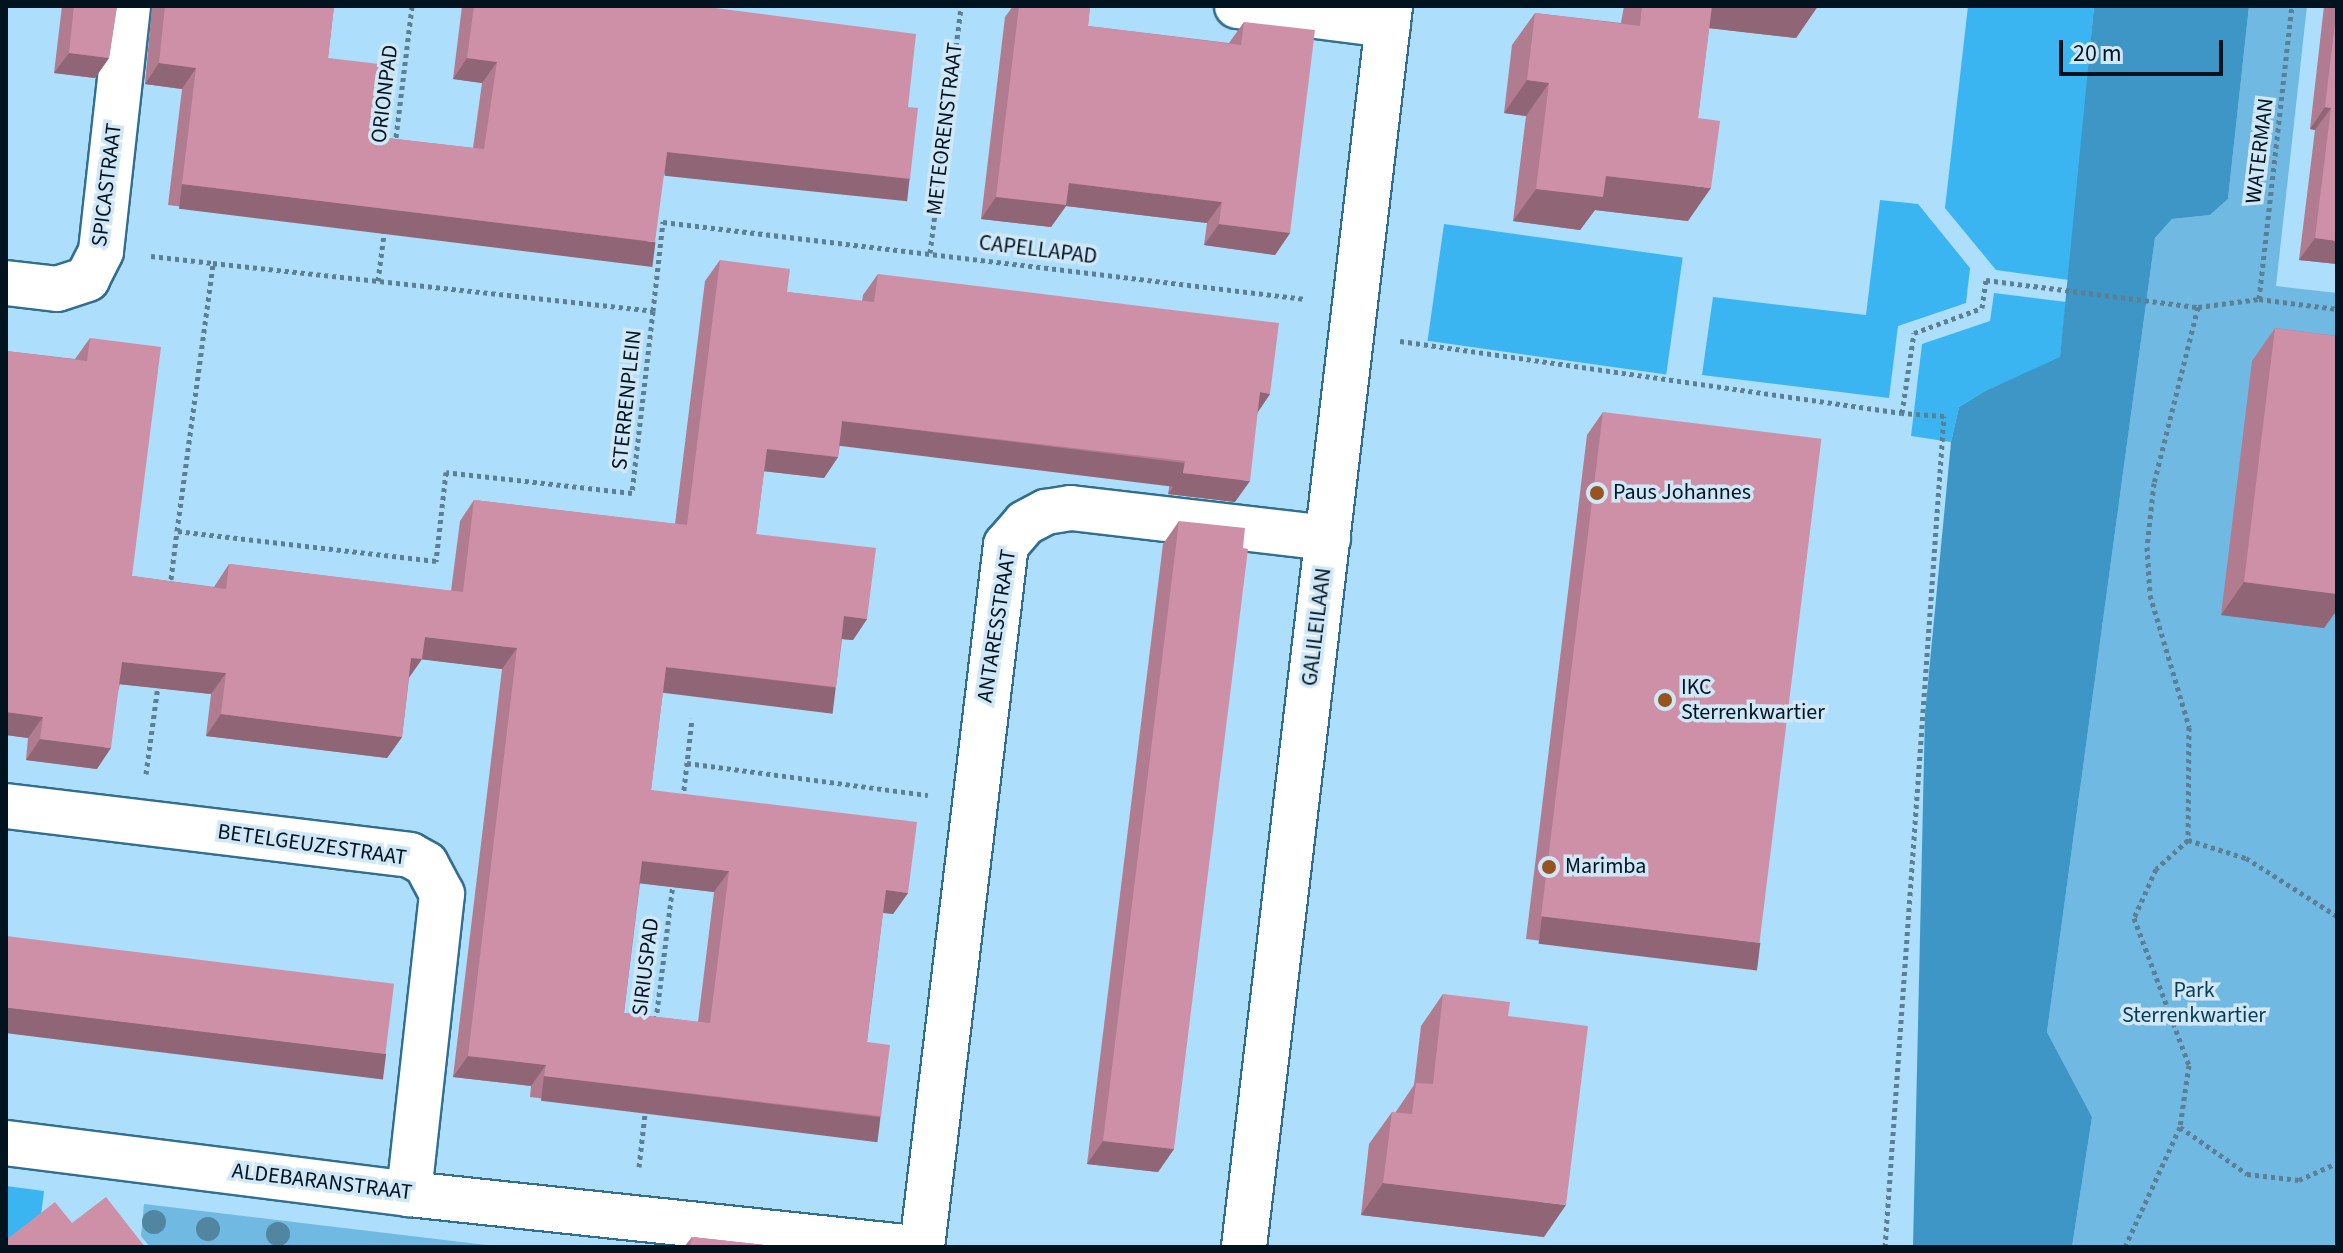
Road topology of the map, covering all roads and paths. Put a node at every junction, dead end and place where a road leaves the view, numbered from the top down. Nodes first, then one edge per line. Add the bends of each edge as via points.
1 (128, 6) edge
2 (412, 6) edge
3 (961, 6) edge
4 (1237, 6) edge
5 (2292, 6) edge
6 (1389, 15) edge
7 (393, 159) edge
8 (386, 220) edge
9 (101, 251) junction
10 (930, 253) junction
11 (213, 263) junction
12 (378, 281) junction
13 (6, 283) edge
14 (2259, 299) junction
15 (2198, 307) junction
16 (2337, 309) edge
17 (653, 311) junction
18 (1353, 320) junction
19 (1902, 413) junction
20 (177, 531) junction
21 (1328, 538) junction
22 (169, 593) edge
23 (159, 669) edge
24 (692, 719) dead end
25 (687, 763) junction
26 (973, 802) junction
27 (6, 806) edge
28 (681, 810) edge
29 (140, 822) junction
30 (2188, 840) junction
31 (674, 873) edge
32 (2337, 916) edge
33 (655, 1030) edge
34 (647, 1093) edge
35 (2180, 1127) junction
36 (6, 1143) edge
37 (2337, 1163) edge
38 (409, 1194) junction
39 (635, 1228) edge
40 (902, 1247) edge
41 (922, 1247) edge
42 (1244, 1247) edge
43 (1885, 1247) edge
44 (2125, 1247) edge

1 - 9 street, SPICASTRAAT
2 - 7 path, ORIONPAD
3 - 10 path, METEORENSTRAAT
4 - 6 street
5 - 14 path, WATERMAN
6 - 18 street, GALILEILAAN
8 - 12 path
9 - 11 path, STERRENPLEIN
9 - 13 street, SPICASTRAAT via 87,279 57,289
10 - 17 path, CAPELLAPAD via 663,222
10 - 18 path, CAPELLAPAD
11 - 12 path, STERRENPLEIN
11 - 20 path
12 - 17 path, STERRENPLEIN
14 - 15 path
14 - 16 path
15 - 19 path via 1986,280 1982,308 1914,333
15 - 30 path via 2154,483 2147,547 2150,595 2189,727
17 - 20 path, STERRENPLEIN via 632,493 446,472 436,561
18 - 19 path, CAPELLAPAD
18 - 21 street, GALILEILAAN
19 - 43 path, CAPELLAPAD via 1944,416
20 - 22 path
21 - 26 street, ANTARESSTRAAT via 1071,508 1025,523 1006,545
21 - 42 street, GALILEILAAN
23 - 29 path
24 - 25 path
25 - 26 path
25 - 28 path
26 - 41 street, ANTARESSTRAAT
27 - 29 street, BETELGEUZESTRAAT
29 - 38 street, BETELGEUZESTRAAT via 410,855 426,864 442,894
30 - 32 path via 2246,858
30 - 35 path via 2156,869 2134,918 2189,1065
31 - 33 path, SIRIUSPAD
34 - 39 path
35 - 37 path via 2247,1174 2299,1180
35 - 44 path
36 - 38 street, ALDEBARANSTRAAT
38 - 39 street, ALDEBARANSTRAAT
39 - 40 street, ALDEBARANSTRAAT

